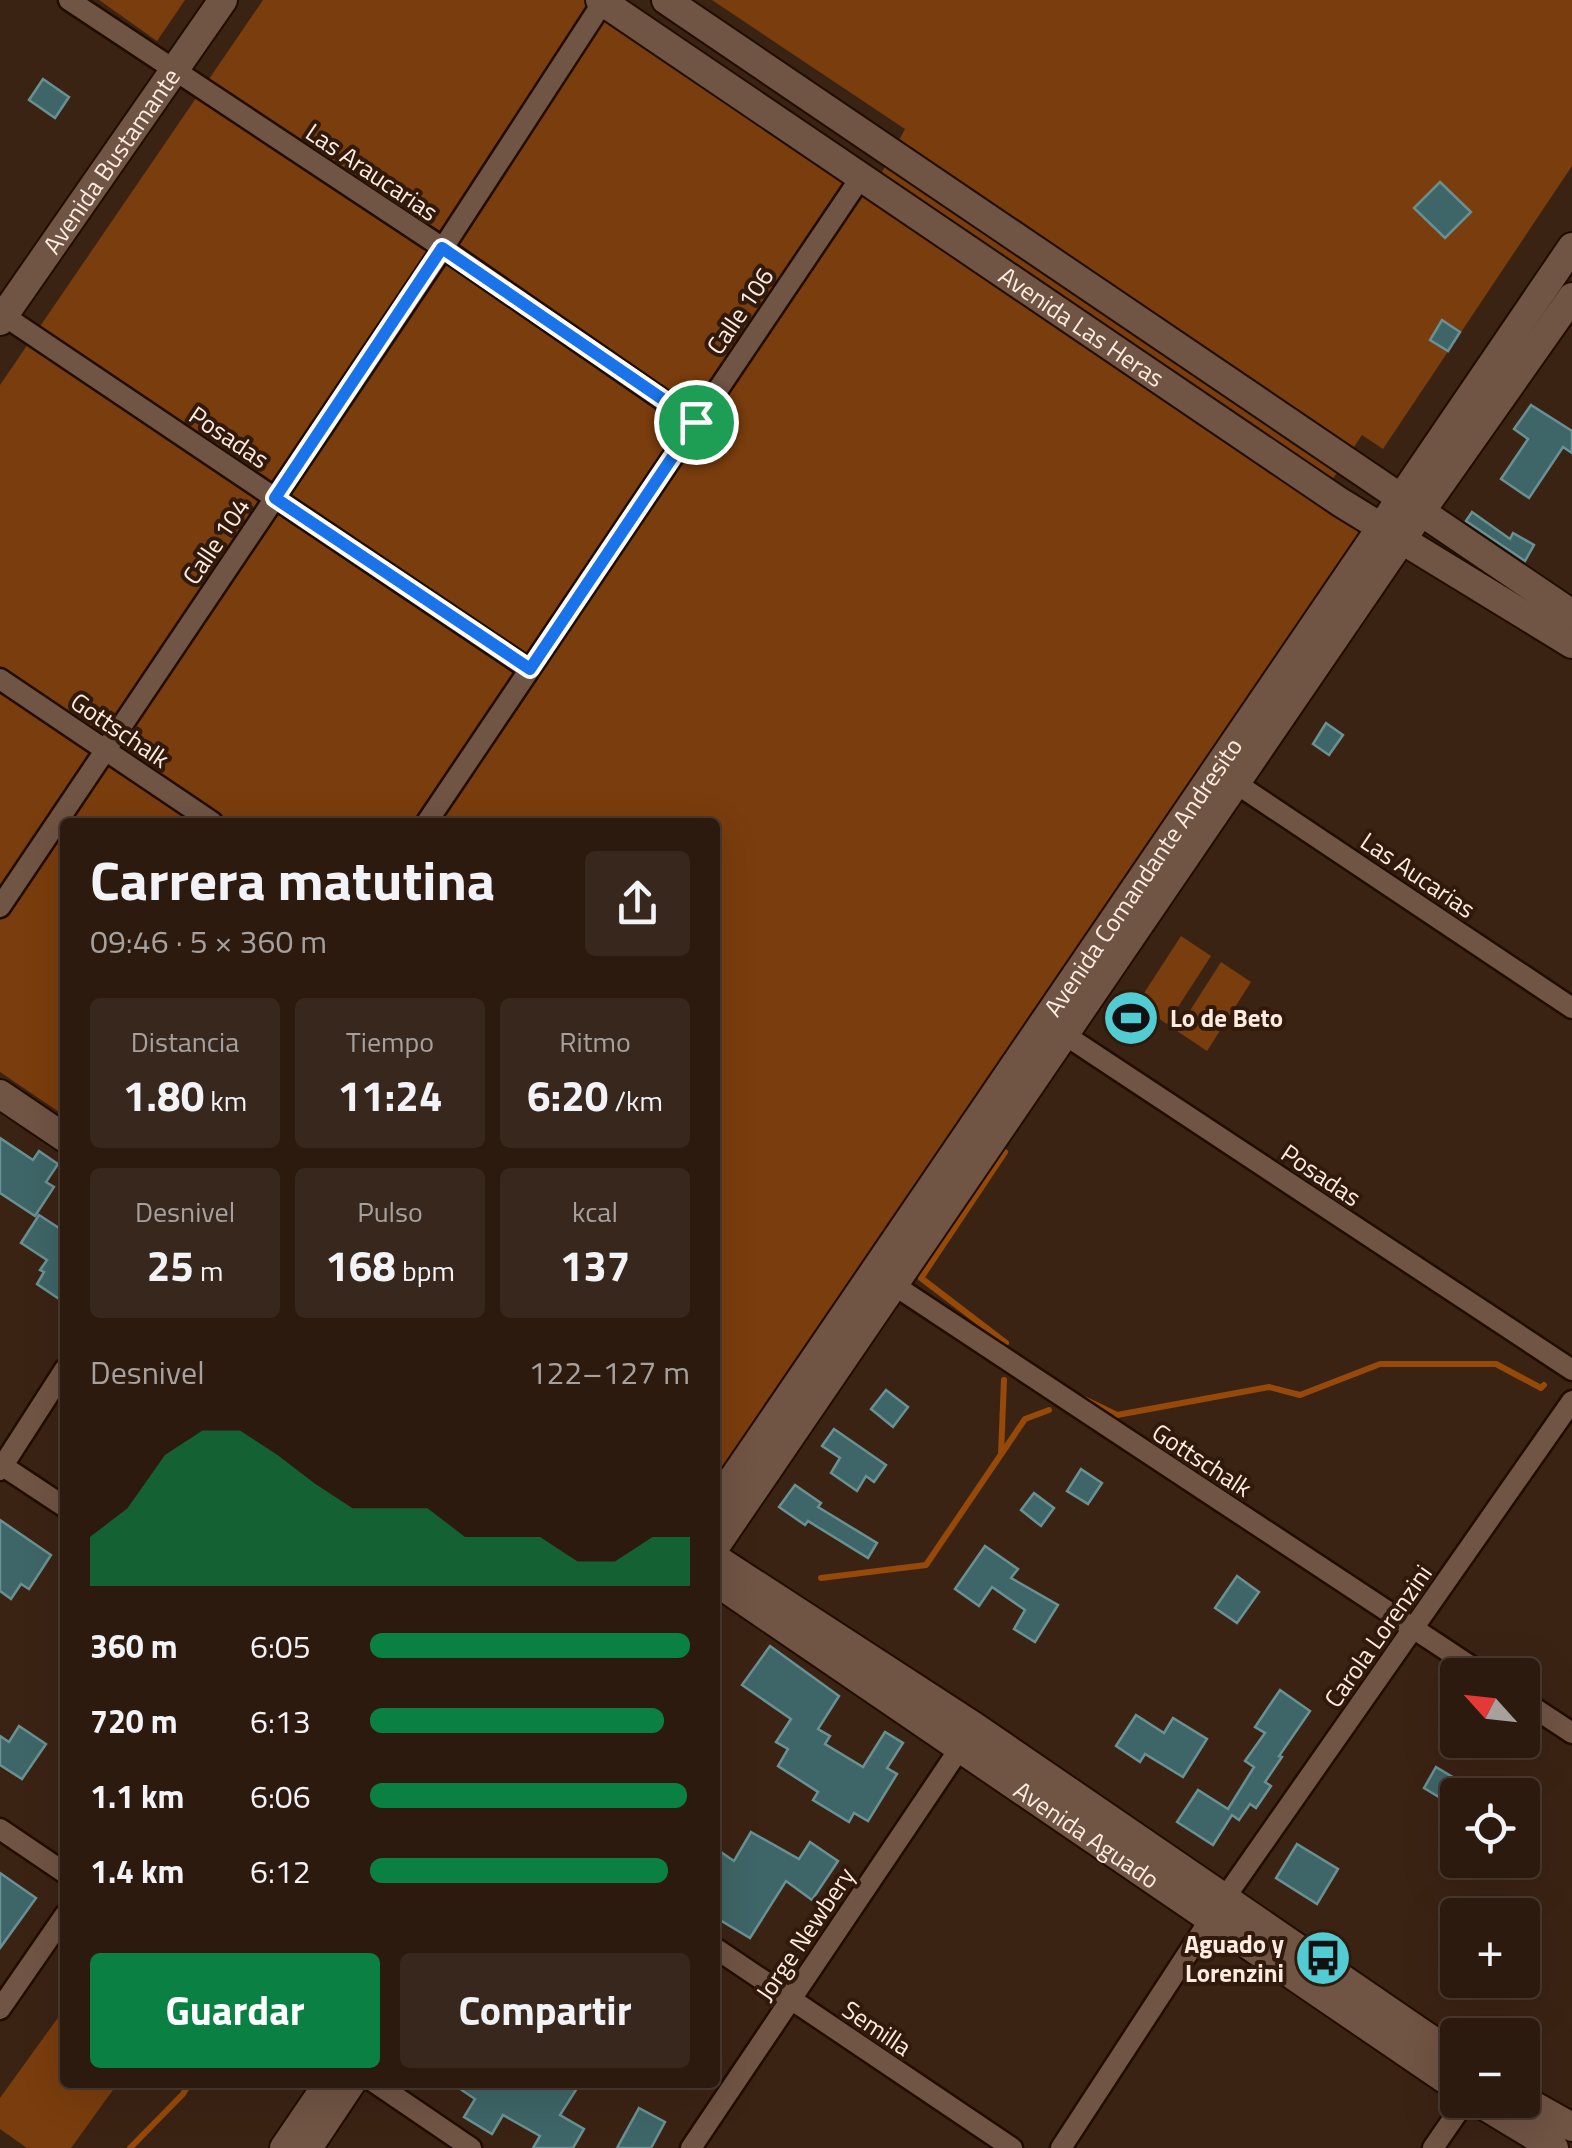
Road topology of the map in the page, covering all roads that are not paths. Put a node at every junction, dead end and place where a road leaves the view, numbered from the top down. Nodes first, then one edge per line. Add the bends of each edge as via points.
1 (69, 0) edge
2 (223, 0) edge
3 (666, 0) edge
4 (602, 1) edge
5 (174, 70) junction
6 (862, 177) junction
7 (1572, 247) edge
8 (442, 248) junction
9 (1572, 298) edge
10 (1, 316) edge
11 (696, 422) junction
12 (275, 498) junction
13 (1410, 507) junction
14 (1392, 533) junction
15 (1572, 614) edge
16 (1572, 644) edge
17 (530, 669) junction
18 (0, 679) edge
19 (106, 750) junction
20 (1237, 784) junction
21 (60, 818) edge
22 (206, 818) edge
23 (430, 818) edge
24 (60, 819) edge
25 (0, 908) edge
26 (1572, 1008) edge
27 (1054, 1027) junction
28 (0, 1079) edge
29 (0, 1094) edge
30 (60, 1120) edge
31 (60, 1135) edge
32 (894, 1285) junction
33 (1572, 1370) edge
34 (60, 1377) edge
35 (1572, 1402) edge
36 (1, 1466) edge
37 (720, 1498) edge
38 (60, 1504) edge
39 (720, 1540) edge
40 (720, 1561) edge
41 (720, 1584) edge
42 (1413, 1628) junction
43 (1458, 1658) edge
44 (1540, 1712) edge
45 (1572, 1733) edge
46 (960, 1748) junction
47 (0, 1829) edge
48 (60, 1870) edge
49 (1216, 1910) junction
50 (60, 1922) edge
51 (720, 1951) edge
52 (791, 2000) junction
53 (0, 2009) edge
54 (1440, 2047) edge
55 (1440, 2075) edge
56 (325, 2088) edge
57 (348, 2088) edge
58 (383, 2088) edge
59 (1540, 2109) edge
60 (1454, 2118) edge
61 (1505, 2118) edge
62 (1572, 2128) edge
63 (284, 2148) edge
64 (308, 2148) edge
65 (471, 2148) edge
66 (690, 2148) edge
67 (1012, 2148) edge
68 (1061, 2148) edge
69 (1433, 2148) edge
70 (1554, 2148) edge

1 - 5 street, Las Araucarias
2 - 5 main road, Avenida Bustamante
3 - 13 main road, Avenida Las Heras
4 - 6 main road, Avenida Las Heras
4 - 8 street, Calle 104
5 - 8 street, Las Araucarias
5 - 10 main road, Avenida Bustamante
6 - 11 street, Calle 106
6 - 14 main road, Avenida Las Heras
7 - 13 main road, Avenida Comandante Andresito
8 - 11 street, Las Araucarias
8 - 12 street, Calle 104
9 - 13 main road, Avenida Comandante Andresito
10 - 12 street, Posadas
11 - 17 street, Calle 106
12 - 17 street, Posadas
12 - 19 street, Calle 104
13 - 14 main road, Avenida Comandante Andresito
13 - 15 main road, Avenida Las Heras
14 - 16 main road, Avenida Las Heras
14 - 20 main road, Avenida Comandante Andresito
14 - 27 main road, Avenida Comandante Andresito
17 - 23 street, Calle 106
18 - 19 street, Gottschalk
19 - 21 street, Calle 104
19 - 22 street, Gottschalk
20 - 26 street, Las Aucarias
20 - 27 main road, Avenida Comandante Andresito
24 - 25 street, Calle 104
27 - 32 main road, Avenida Comandante Andresito
27 - 33 street, Posadas
27 - 37 main road, Avenida Comandante Andresito
28 - 30 main road
29 - 31 main road
32 - 39 main road, Avenida Comandante Andresito
32 - 42 street, Gottschalk
34 - 36 street
35 - 42 street, Carola Lorenzini
36 - 38 street
40 - 49 main road, Avenida Aguado via 975,1727
41 - 46 main road, Avenida Aguado
42 - 43 street, Gottschalk
42 - 49 street, Carola Lorenzini
44 - 45 street
46 - 49 main road, Avenida Aguado
46 - 52 street, Jorge Newbery
47 - 48 street
49 - 54 main road, Avenida Aguado
49 - 55 main road, Avenida Aguado
49 - 68 street, Carola Lorenzini
50 - 53 street
51 - 52 street, Semilla
52 - 66 street, Jorge Newbery
52 - 67 street, Semilla
56 - 63 main road
57 - 64 main road
58 - 65 street
59 - 62 main road
60 - 69 street
61 - 70 main road

